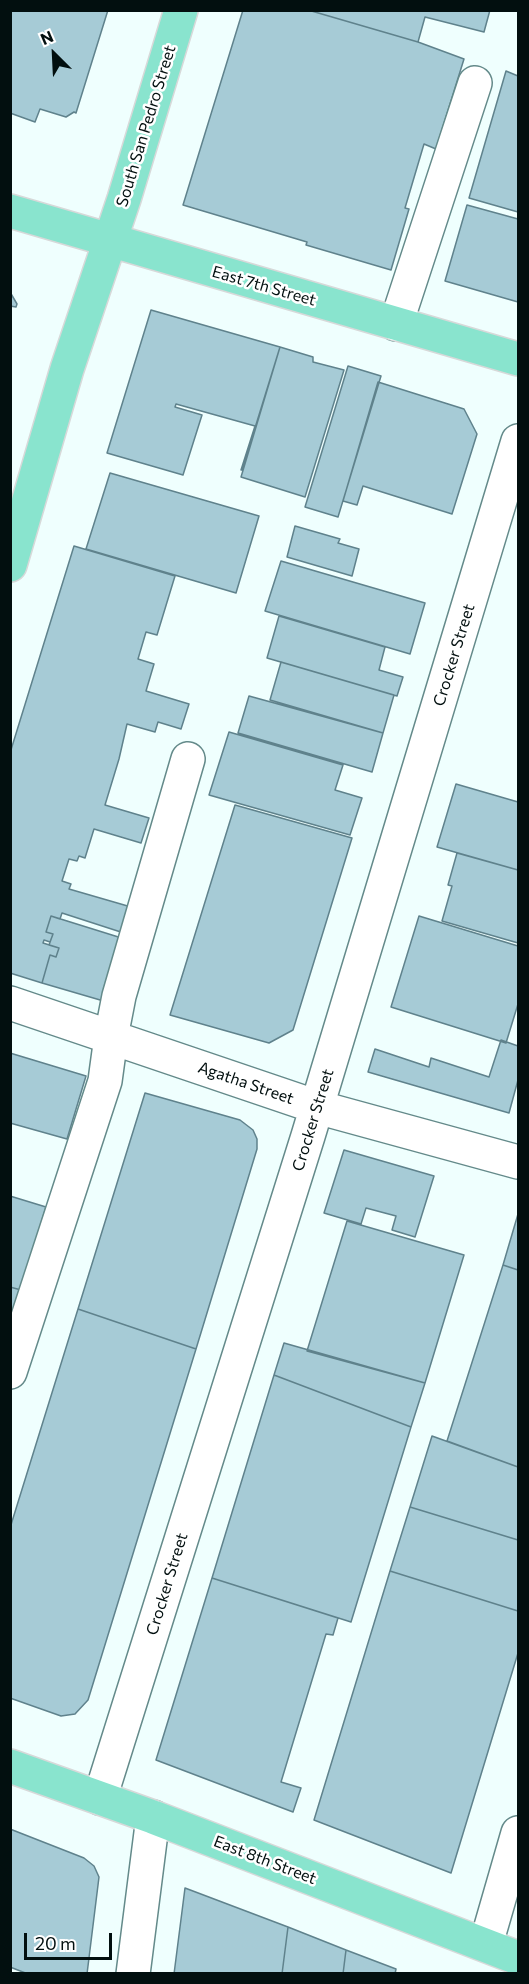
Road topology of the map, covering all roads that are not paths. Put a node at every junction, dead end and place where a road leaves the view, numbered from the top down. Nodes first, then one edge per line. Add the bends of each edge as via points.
1 (181, 10) edge
2 (475, 83) dead end
3 (10, 211) edge
4 (110, 241) junction
5 (396, 324) junction
6 (519, 359) edge
7 (519, 441) edge
8 (10, 565) edge
9 (188, 759) dead end
10 (10, 1004) edge
11 (111, 1037) junction
12 (317, 1107) junction
13 (519, 1162) edge
14 (10, 1372) edge
15 (10, 1766) edge
16 (100, 1797) junction
17 (153, 1817) junction
18 (519, 1833) edge
19 (486, 1944) junction
20 (519, 1958) edge
21 (133, 1974) edge

1 - 4 main road, South San Pedro Street
2 - 5 street
3 - 4 main road, East 7th Street
4 - 5 main road, East 7th Street
4 - 8 main road, South San Pedro Street
5 - 6 main road, East 7th Street
7 - 12 street, Crocker Street
9 - 11 street via 119,996
10 - 11 street, Agatha Street
11 - 12 street, Agatha Street
11 - 14 street via 105,1081
12 - 13 street, Agatha Street
12 - 16 street, Crocker Street
15 - 16 main road, East 8th Street
16 - 17 main road, East 8th Street
17 - 19 main road, East 8th Street
17 - 21 street
18 - 19 street
19 - 20 main road, East 8th Street

